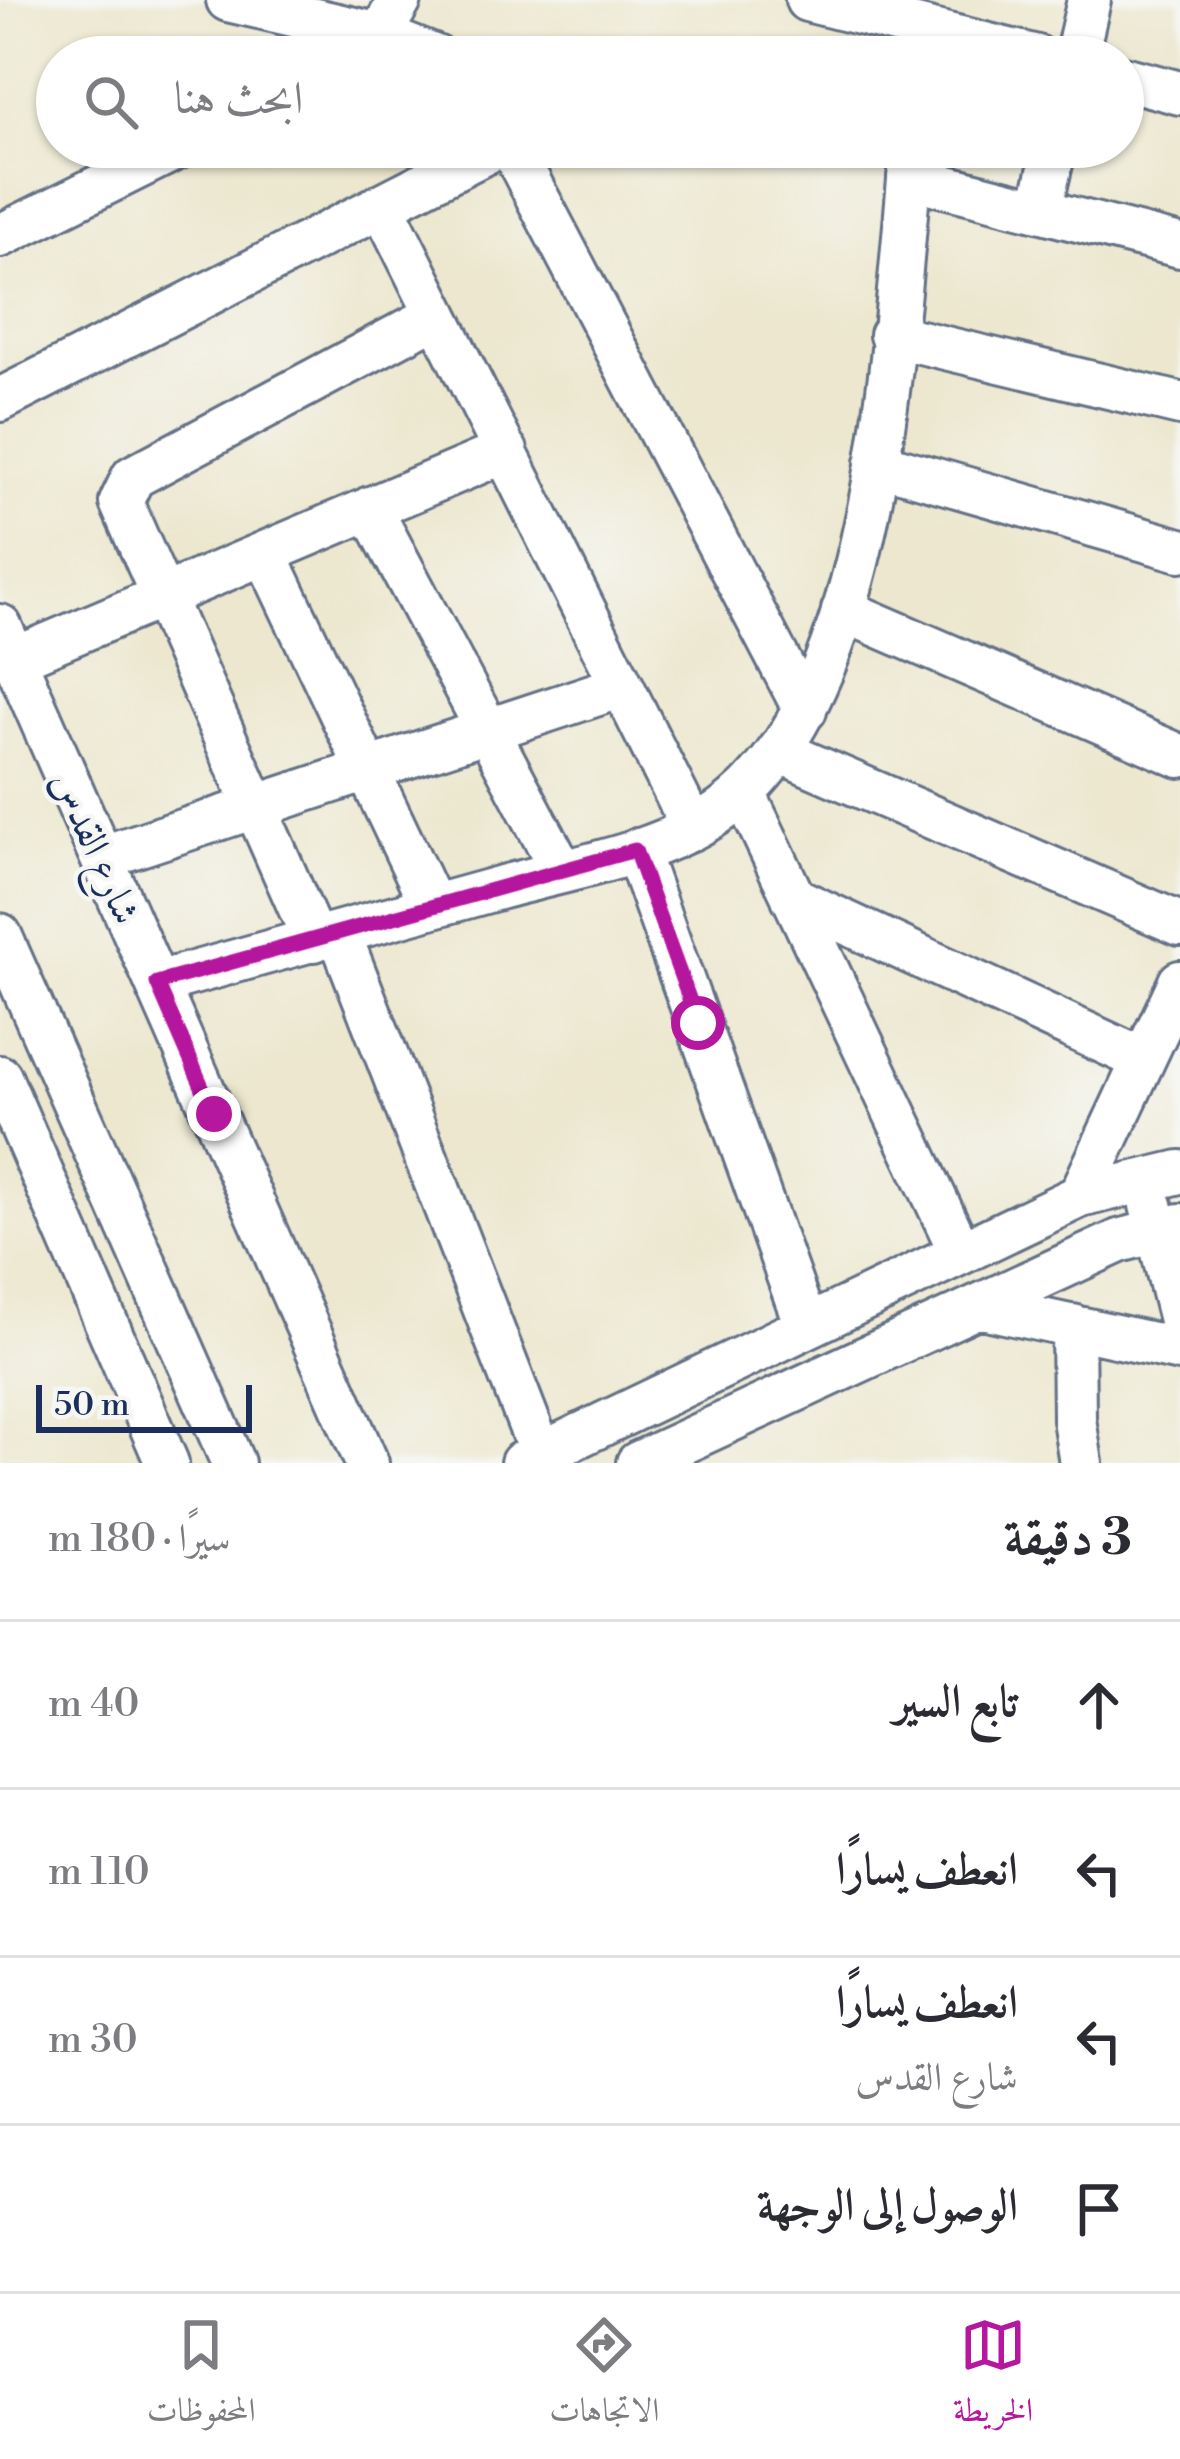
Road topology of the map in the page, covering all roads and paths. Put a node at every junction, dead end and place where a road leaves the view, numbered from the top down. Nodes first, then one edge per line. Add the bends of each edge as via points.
1 (228, 0) edge
2 (808, 0) edge
3 (1090, 0) edge
4 (929, 29) edge
5 (378, 30) edge
6 (1081, 36) edge
7 (1144, 83) edge
8 (1180, 92) edge
9 (137, 168) edge
10 (455, 168) edge
11 (522, 168) edge
12 (910, 168) edge
13 (927, 168) edge
14 (1050, 168) edge
15 (382, 205) junction
16 (1040, 210) junction
17 (0, 236) edge
18 (1180, 245) edge
19 (437, 315) junction
20 (891, 335) junction
21 (0, 400) edge
22 (1180, 404) edge
23 (506, 451) junction
24 (877, 463) junction
25 (370, 508) junction
26 (1180, 550) edge
27 (265, 553) junction
28 (160, 597) junction
29 (843, 610) junction
30 (9, 663) edge
31 (622, 686) junction
32 (805, 710) junction
33 (488, 731) junction
34 (782, 752) junction
35 (1180, 756) edge
36 (368, 770) junction
37 (744, 793) junction
38 (254, 807) junction
39 (693, 828) junction
40 (635, 850) junction
41 (103, 857) junction
42 (562, 871) junction
43 (794, 898) junction
44 (432, 906) junction
45 (1180, 924) edge
46 (0, 934) edge
47 (326, 936) junction
48 (1180, 982) edge
49 (157, 983) junction
50 (1144, 1060) junction
51 (0, 1077) edge
52 (1162, 1175) edge
53 (1080, 1196) junction
54 (1168, 1228) edge
55 (961, 1253) junction
56 (982, 1306) junction
57 (1180, 1320) edge
58 (806, 1326) junction
59 (1073, 1326) junction
60 (1180, 1350) edge
61 (532, 1458) edge
62 (166, 1463) edge
63 (233, 1463) edge
64 (367, 1463) edge
65 (638, 1463) edge
66 (1081, 1463) edge

1 - 5 street
2 - 4 street
3 - 6 street
7 - 8 street
9 - 17 street
10 - 15 street
11 - 32 street
12 - 20 street
13 - 16 street
14 - 16 street
15 - 19 street
15 - 21 street
16 - 18 street
19 - 23 street
19 - 28 street via 133,477 121,502
20 - 22 street
20 - 24 street
23 - 25 street
23 - 31 street
24 - 26 street
24 - 29 street
25 - 27 street
25 - 33 street
27 - 28 street
27 - 36 street
28 - 30 street
28 - 38 street
29 - 32 street
29 - 35 street
30 - 41 street, شارع القدس
31 - 33 street
31 - 39 street
32 - 34 street
33 - 36 street
33 - 42 street
34 - 37 street
34 - 45 street
36 - 38 street
36 - 44 street
37 - 39 street
37 - 43 street
38 - 41 street
38 - 47 street
39 - 40 street
40 - 42 street
40 - 58 street
41 - 49 street, شارع القدس
42 - 44 street
43 - 50 street
43 - 55 street
44 - 47 street
46 - 63 street
47 - 49 street
47 - 61 street
48 - 50 street
49 - 64 street, شارع القدس
50 - 53 street
51 - 62 street
52 - 53 street
52 - 54 street
53 - 55 street
54 - 56 street via 1119,1241
54 - 57 street
55 - 58 street
56 - 59 street
56 - 65 street
58 - 61 street
59 - 60 street
59 - 66 street

